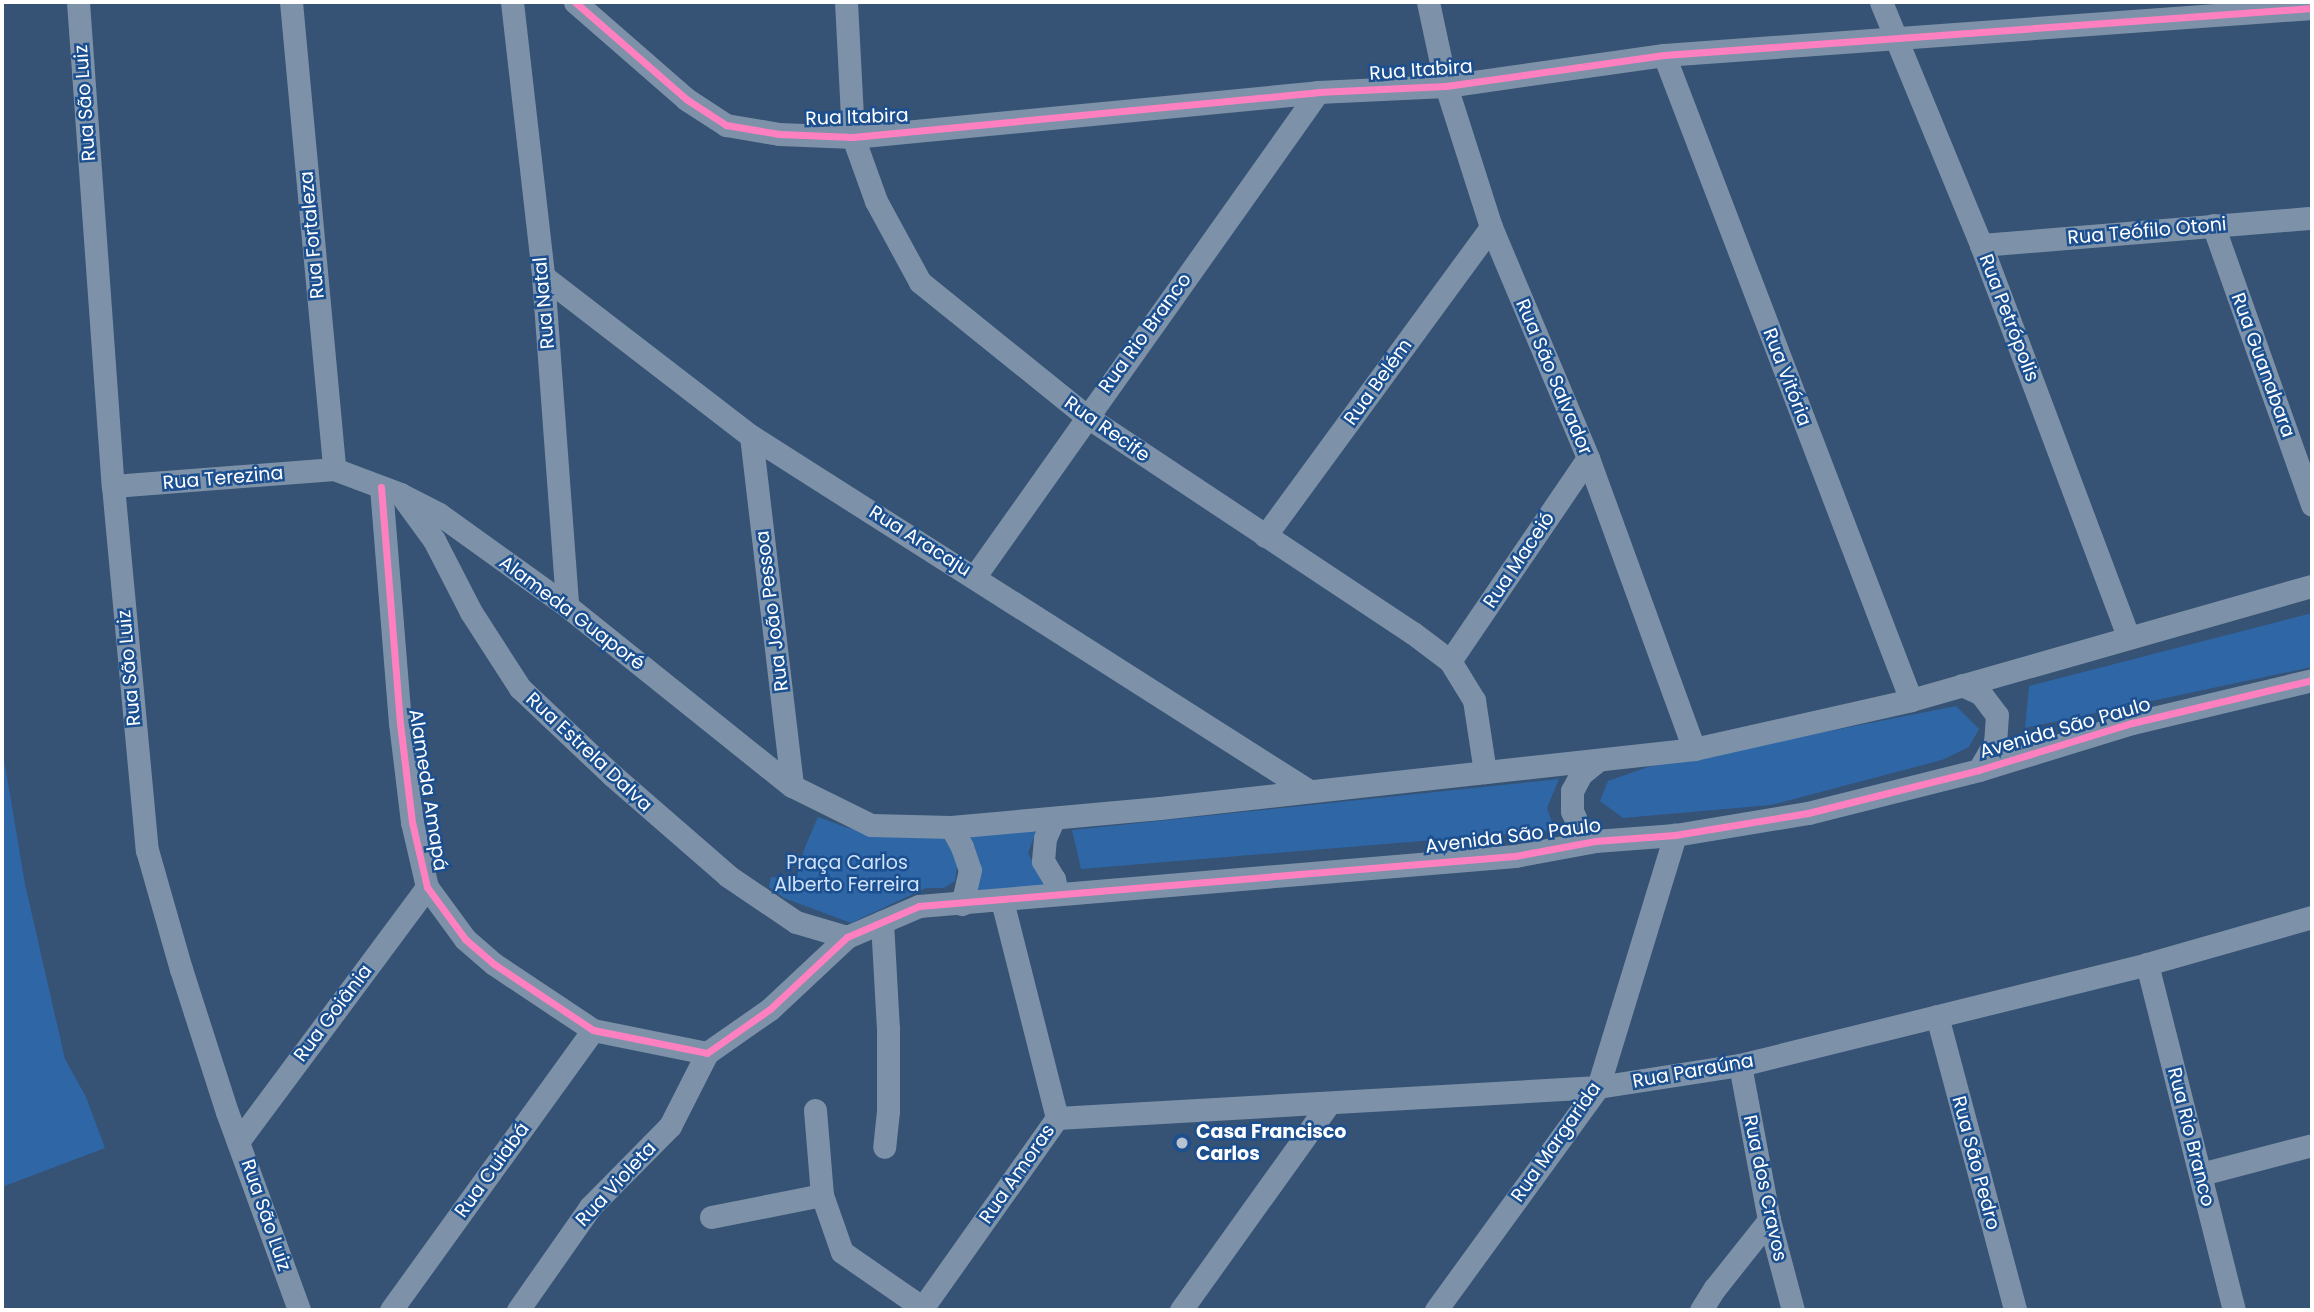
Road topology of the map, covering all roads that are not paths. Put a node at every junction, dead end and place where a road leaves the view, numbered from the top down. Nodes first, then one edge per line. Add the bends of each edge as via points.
1 (78, 2) edge
2 (291, 2) edge
3 (512, 2) edge
4 (575, 2) edge
5 (846, 2) edge
6 (1428, 2) edge
7 (1881, 2) edge
8 (2312, 8) edge
9 (1897, 40) junction
10 (1664, 55) junction
11 (1446, 86) junction
12 (1318, 92) junction
13 (853, 136) junction
14 (2312, 218) edge
15 (2213, 225) junction
16 (1491, 227) junction
17 (1981, 244) junction
18 (542, 276) junction
19 (1086, 416) junction
20 (751, 436) junction
21 (1588, 458) junction
22 (334, 469) junction
23 (113, 486) junction
24 (391, 490) junction
25 (2312, 505) edge
26 (1265, 536) junction
27 (975, 576) junction
28 (2312, 586) edge
29 (567, 606) junction
30 (2128, 637) junction
31 (1450, 661) junction
32 (2312, 680) edge
33 (1962, 685) junction
34 (1911, 700) junction
35 (1694, 749) junction
36 (1596, 762) junction
37 (1979, 770) junction
38 (1485, 772) junction
39 (792, 786) junction
40 (1309, 791) junction
41 (1054, 818) junction
42 (950, 827) junction
43 (1675, 835) junction
44 (1595, 841) junction
45 (427, 887) junction
46 (1057, 893) junction
47 (1002, 901) junction
48 (962, 904) junction
49 (2312, 917) edge
50 (882, 922) junction
51 (847, 937) junction
52 (2147, 964) junction
53 (1937, 1016) junction
54 (593, 1030) junction
55 (707, 1053) junction
56 (1740, 1065) junction
57 (1598, 1087) junction
58 (1329, 1103) junction
59 (816, 1110) dead end
60 (1057, 1118) junction
61 (240, 1139) junction
62 (2312, 1145) edge
63 (884, 1147) dead end
64 (2201, 1174) junction
65 (822, 1195) junction
66 (711, 1217) dead end
67 (1769, 1220) junction
68 (922, 1309) edge
69 (299, 1310) edge
70 (391, 1310) edge
71 (517, 1310) edge
72 (1181, 1310) edge
73 (1436, 1310) edge
74 (1701, 1310) edge
75 (1793, 1310) edge
76 (2015, 1310) edge
77 (2234, 1310) edge

1 - 23 street, Rua São Luiz
2 - 22 street, Rua Fortaleza
3 - 18 street, Rua Natal
4 - 13 street, Rua Itabira via 686,99 726,125 779,134
5 - 13 street, Rua Recife
6 - 11 street, Rua São Salvador
7 - 9 street, Rua Petrópolis
8 - 9 street, Rua Itabira
9 - 10 street, Rua Itabira
9 - 17 street, Rua Petrópolis
10 - 11 street, Rua Itabira
10 - 34 street, Rua Vitória
11 - 12 street, Rua Itabira
11 - 16 street, Rua São Salvador
12 - 13 street, Rua Itabira
12 - 19 street, Rua Rio Branco
13 - 19 street, Rua Recife via 876,201 920,282
14 - 15 street, Rua Teófilo Otoni
15 - 17 street, Rua Teófilo Otoni
15 - 25 street, Rua Guanabara
16 - 21 street, Rua São Salvador
16 - 26 street, Rua Belém
17 - 30 street, Rua Petrópolis
18 - 20 street, Rua Aracaju
18 - 29 street, Rua Natal
19 - 26 street, Rua Recife
19 - 27 street, Rua Rio Branco
20 - 27 street, Rua Aracaju
20 - 39 street, Rua João Pessoa
21 - 31 street, Rua Maceió
21 - 35 street, Rua São Salvador
22 - 23 street, Rua Terezina
22 - 24 street, Alameda Guaporé
23 - 61 street, Rua São Luiz via 148,850 181,969
24 - 29 street, Alameda Guaporé via 439,514
24 - 45 street, Alameda Amapá via 400,723 412,822
24 - 51 street, Rua Estrela Dalva via 434,540 471,612 520,688 728,876 796,922
26 - 31 street, Rua Recife
27 - 40 street, Rua Aracaju
28 - 30 street
29 - 39 street, Alameda Guaporé
30 - 33 street
31 - 38 street, Rua Recife via 1474,699
32 - 37 street, Avenida São Paulo via 2133,723
33 - 34 street
33 - 37 street via 1981,694 1997,715 1995,741
34 - 35 street
35 - 36 street
36 - 38 street
36 - 44 street via 1581,774 1572,791 1572,811 1580,829
37 - 43 street, Avenida São Paulo via 1808,813
38 - 40 street
39 - 42 street via 870,825
40 - 41 street
41 - 42 street
41 - 46 street via 1045,838 1043,861
42 - 48 street via 970,870
43 - 44 street, Avenida São Paulo
43 - 57 street, Rua Margarida
44 - 46 street, Avenida São Paulo via 1515,856
45 - 54 street, Alameda Amapá via 466,939 484,955
45 - 61 street, Rua Goiânia
46 - 47 street, Avenida São Paulo
47 - 48 street, Avenida São Paulo
47 - 60 street, Rua Amoras
48 - 50 street, Avenida São Paulo via 919,906
49 - 52 street, Rua Paraúna
50 - 51 street, Avenida São Paulo
50 - 63 street via 888,1030
51 - 55 street, Avenida São Paulo via 771,1009
52 - 53 street, Rua Paraúna
52 - 64 street, Rua Rio Branco
53 - 56 street, Rua Paraúna
53 - 76 street, Rua São Pedro
54 - 55 street, Alameda Amapá
54 - 70 street, Rua Cuiabá
55 - 71 street, Rua Violeta via 670,1126 590,1207
56 - 57 street, Rua Paraúna
56 - 67 street, Rua dos Cravos
57 - 58 street, Rua Paraúna
57 - 73 street, Rua Margarida
58 - 60 street, Rua Paraúna
58 - 72 street
59 - 65 street
60 - 68 street, Rua Amoras
61 - 69 street, Rua São Luiz
62 - 64 street
64 - 77 street, Rua Rio Branco
65 - 66 street
65 - 68 street via 842,1252
67 - 74 street
67 - 75 street, Rua dos Cravos

